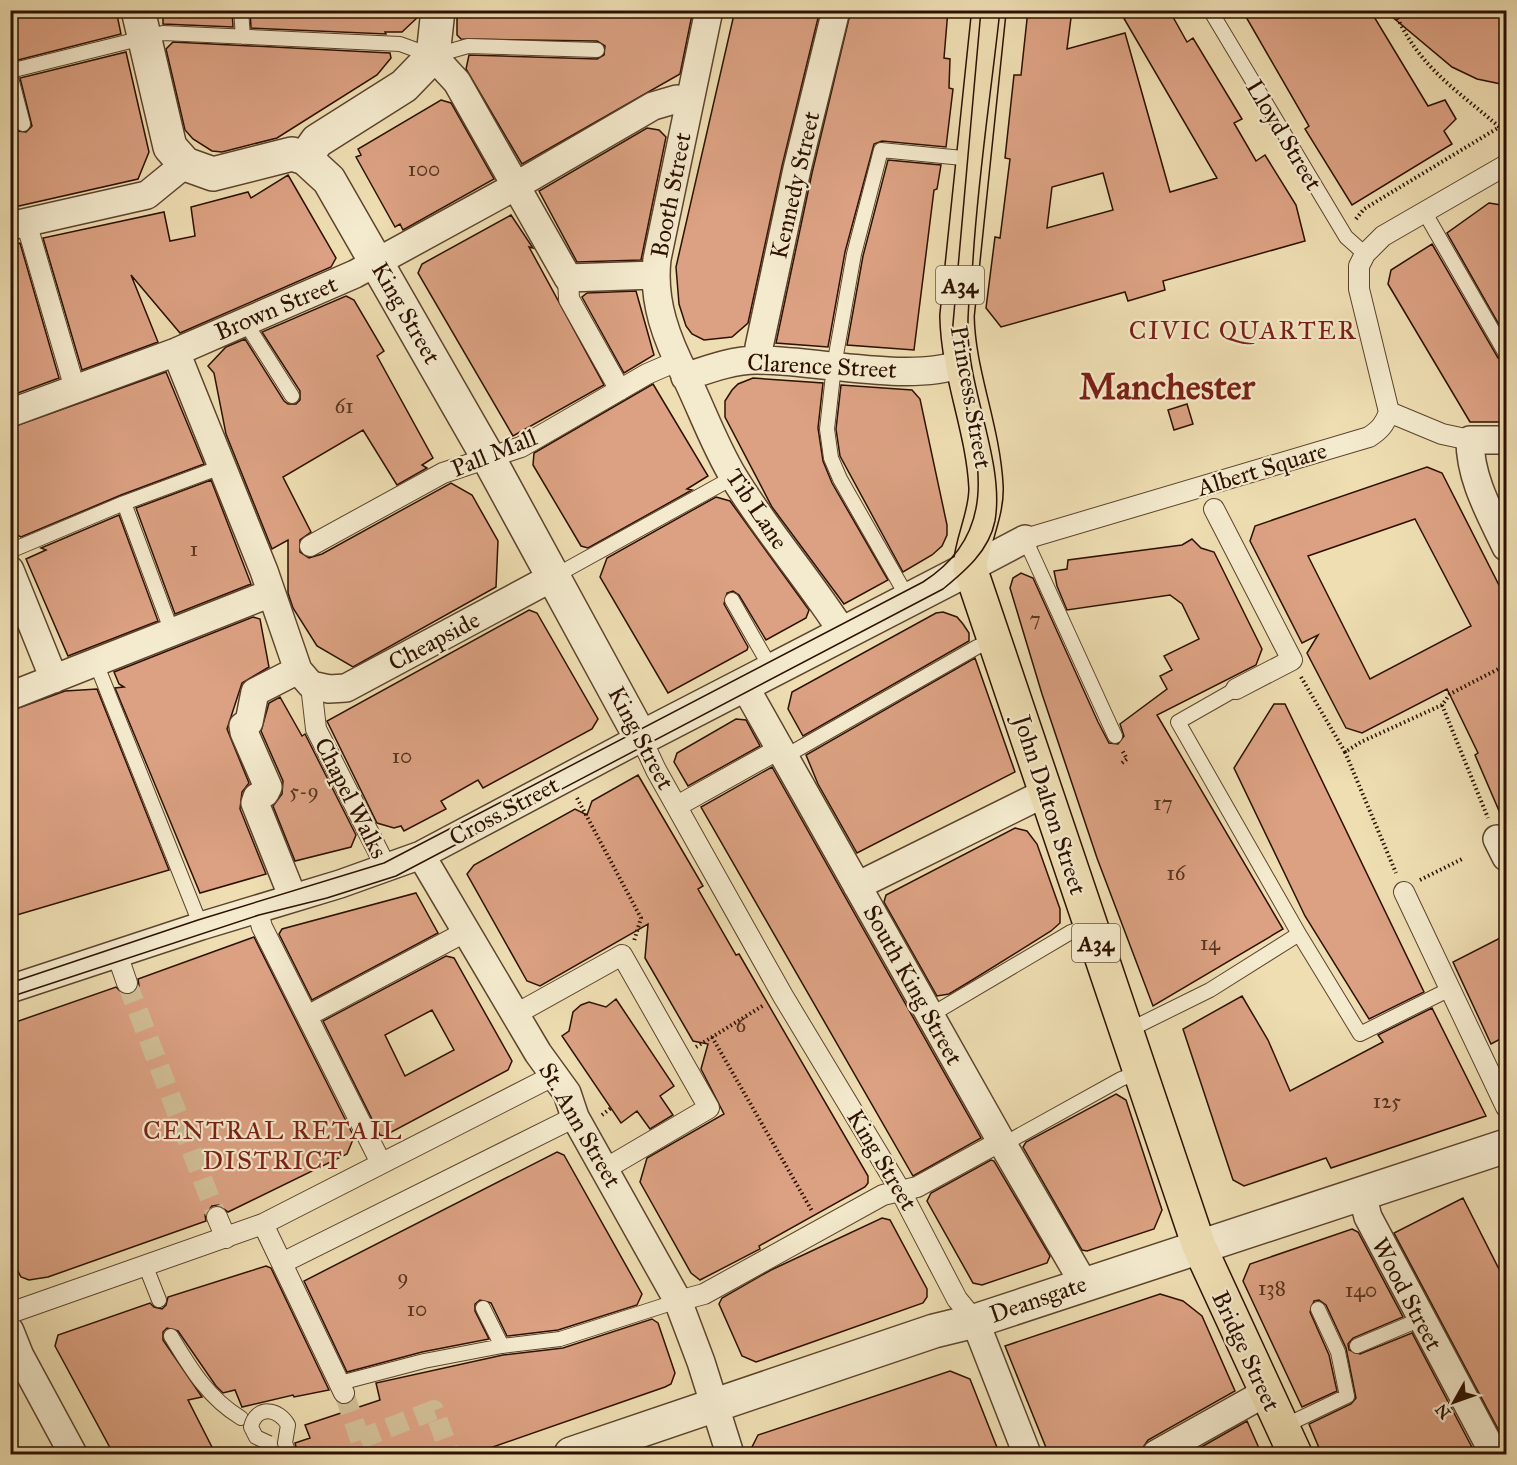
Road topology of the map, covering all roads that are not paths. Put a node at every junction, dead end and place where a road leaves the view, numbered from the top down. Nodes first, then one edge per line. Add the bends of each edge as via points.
1 (241, 10) edge
2 (438, 10) edge
3 (709, 10) edge
4 (836, 10) edge
5 (989, 10) edge
6 (1210, 10) edge
7 (141, 24) edge
8 (243, 37) junction
9 (597, 50) dead end
10 (434, 56) junction
11 (10, 72) edge
12 (690, 101) junction
13 (23, 124) dead end
14 (305, 158) junction
15 (973, 159) junction
16 (185, 164) junction
17 (1506, 165) edge
18 (516, 186) junction
19 (1425, 213) junction
20 (18, 224) edge
21 (1365, 254) junction
22 (376, 263) junction
23 (655, 275) junction
24 (567, 278) junction
25 (245, 322) junction
26 (176, 352) junction
27 (1506, 354) edge
28 (759, 360) junction
29 (961, 364) junction
30 (834, 366) junction
31 (681, 369) junction
32 (75, 389) junction
33 (620, 390) junction
34 (292, 396) dead end
35 (1389, 412) junction
36 (10, 413) edge
37 (1470, 440) junction
38 (1506, 440) edge
39 (489, 459) junction
40 (221, 467) junction
41 (734, 477) junction
42 (124, 503) junction
43 (1214, 509) dead end
44 (1025, 540) junction
45 (310, 546) dead end
46 (1506, 548) edge
47 (10, 551) edge
48 (970, 568) junction
49 (10, 570) edge
50 (553, 577) junction
51 (271, 593) junction
52 (908, 598) junction
53 (732, 600) dead end
54 (172, 632) junction
55 (843, 633) junction
56 (995, 640) junction
57 (96, 663) junction
58 (758, 677) junction
59 (305, 678) junction
60 (54, 679) junction
61 (1236, 689) joint
62 (10, 696) edge
63 (1115, 736) dead end
64 (641, 738) junction
65 (781, 753) junction
66 (1045, 793) junction
67 (677, 806) junction
68 (421, 855) junction
69 (387, 869) junction
70 (857, 885) junction
71 (1404, 892) road end
72 (293, 898) junction
73 (257, 909) junction
74 (1090, 925) junction
75 (201, 926) junction
76 (467, 931) junction
77 (1299, 934) junction
78 (117, 954) junction
79 (128, 983) tunnel mouth
80 (10, 989) edge
81 (1450, 989) junction
82 (516, 1014) junction
83 (306, 1016) junction
84 (929, 1016) junction
85 (1127, 1031) junction
86 (1141, 1072) junction
87 (553, 1076) junction
88 (1506, 1107) edge
89 (575, 1117) junction
90 (1000, 1141) junction
91 (1506, 1147) edge
92 (381, 1163) junction
93 (605, 1169) junction
94 (900, 1190) junction
95 (1362, 1194) junction
96 (218, 1217) tunnel mouth
97 (264, 1224) junction
98 (226, 1238) junction
99 (1198, 1246) junction
100 (282, 1263) junction
101 (146, 1267) junction
102 (1084, 1284) junction
103 (159, 1300) dead end
104 (678, 1301) junction
105 (483, 1308) dead end
106 (1318, 1309) dead end
107 (10, 1313) edge
108 (1420, 1319) junction
109 (975, 1321) junction
110 (10, 1331) edge
111 (171, 1336) dead end
112 (502, 1346) junction
113 (1357, 1346) dead end
114 (342, 1388) joint
115 (1265, 1393) junction
116 (715, 1407) junction
117 (241, 1418) dead end
118 (1288, 1441) edge
119 (269, 1443) dead end
120 (1182, 1448) edge
121 (73, 1455) edge
122 (289, 1455) edge
123 (571, 1455) edge
124 (730, 1455) edge
125 (1027, 1455) edge
126 (1156, 1455) edge
127 (1494, 1455) edge

1 - 8 lane
2 - 10 street
3 - 12 street, Booth Street
4 - 28 street, Kennedy Street
5 - 15 main road, Princess Street / A34
6 - 21 lane, Lloyd Street via 1346,237
7 - 8 lane via 164,33
7 - 11 lane
7 - 16 street via 170,147
8 - 10 lane via 400,44
9 - 10 lane via 468,46
10 - 14 street via 404,86 317,141
10 - 18 street via 457,82
11 - 13 lane
12 - 18 street, Brown Street via 677,99 653,106
12 - 23 street, Booth Street
14 - 16 street via 292,154 213,174
14 - 22 street, King Street via 329,180
15 - 29 main road, Princess Street / A34 via 957,316
15 - 30 lane via 881,150 854,254
16 - 20 street via 147,195
17 - 19 street
18 - 22 street, Brown Street
18 - 24 street
19 - 21 street via 1383,236
19 - 27 lane
20 - 32 street
21 - 35 street via 1359,266 1359,289
22 - 25 street, Brown Street
22 - 39 street, King Street
23 - 24 street
23 - 31 street, Booth Street via 659,310
24 - 33 street via 569,299
25 - 26 street, Brown Street
25 - 34 lane
26 - 32 street, Brown Street
26 - 40 street, Chapel Walks
28 - 30 street, Clarence Street
28 - 31 street, Clarence Street
29 - 30 street, Clarence Street via 923,371
29 - 48 main road, Princess Street / A34 via 977,426 986,490
30 - 52 lane via 828,429 831,458
31 - 33 street, Pall Mall
31 - 41 street, Tib Lane
32 - 36 street, Brown Street
33 - 39 street, Pall Mall via 521,447
35 - 37 street via 1442,434
35 - 44 street, Albert Square via 1385,423 1369,437
37 - 38 street
37 - 46 street via 1475,480
39 - 45 street, Pall Mall via 443,473
39 - 50 street, King Street
40 - 42 lane
40 - 51 street, Chapel Walks
41 - 50 lane
41 - 55 street, Tib Lane
42 - 47 lane
42 - 54 lane
43 - 61 street via 1292,660
44 - 48 street, Albert Square
44 - 63 lane
48 - 52 street, Cross Street
48 - 56 main road, John Dalton Street / A34
49 - 60 street
50 - 59 street, Cheapside via 346,688 329,689
50 - 64 street, King Street
51 - 54 street
51 - 59 street, Chapel Walks
52 - 55 street, Cross Street
53 - 58 lane
54 - 57 street
55 - 58 street, Cross Street
56 - 65 lane via 977,646
56 - 66 main road, John Dalton Street / A34
57 - 60 street
57 - 75 lane
58 - 64 street, Cross Street
58 - 65 street, South King Street
59 - 69 street, Chapel Walks via 316,729
59 - 72 street via 255,692 249,722 243,726 268,787 255,803
60 - 62 street
61 - 77 lane via 1178,722
64 - 67 street, King Street
64 - 68 street, Cross Street
65 - 67 street
65 - 70 street, South King Street
66 - 70 street
66 - 74 main road, John Dalton Street / A34
67 - 94 street, King Street via 783,996
68 - 69 street, Cross Street
68 - 76 street, St. Ann Street
69 - 72 street, Cross Street
70 - 84 street, South King Street
71 - 81 street
72 - 73 street, Cross Street
73 - 75 street, Cross Street
73 - 83 street
74 - 84 lane via 1071,932
74 - 85 main road, John Dalton Street / A34
75 - 78 street, Cross Street
76 - 82 street, St. Ann Street
76 - 83 street
77 - 81 lane via 1360,1034
77 - 85 lane via 1210,990
78 - 79 street
78 - 80 street, Cross Street
81 - 88 street
82 - 87 street, St. Ann Street
82 - 93 street via 622,955 680,1056 709,1108
83 - 92 street
84 - 90 street, South King Street
85 - 86 main road, John Dalton Street / A34
86 - 90 lane via 1013,1138
86 - 99 main road, John Dalton Street / A34
87 - 89 street, St. Ann Street via 567,1093
87 - 92 street
89 - 93 street, St. Ann Street
89 - 100 street
90 - 94 street via 917,1187
90 - 102 street, South King Street
91 - 95 street, Deansgate
92 - 97 street
93 - 104 street, St. Ann Street
94 - 104 street via 883,1195 704,1294
94 - 109 street, King Street via 957,1299
95 - 99 street, Deansgate
95 - 108 street, Wood Street via 1368,1217
96 - 98 street
97 - 98 street
97 - 100 street
98 - 101 street
99 - 102 street, Deansgate
99 - 115 main road, Bridge Street / A34
100 - 114 street
101 - 103 lane
101 - 107 street
102 - 109 street, Deansgate
104 - 112 lane via 560,1339
104 - 116 street, St. Ann Street
105 - 112 lane
106 - 118 lane via 1338,1352 1347,1396
108 - 113 lane
108 - 127 street, Wood Street
109 - 116 street, Deansgate via 934,1330
109 - 125 street
110 - 121 street
111 - 117 lane via 201,1384 222,1407
112 - 114 lane via 424,1361
115 - 118 main road, Bridge Street / A34
115 - 120 street
116 - 123 street, Deansgate
116 - 124 street, St. Ann Street
119 - 122 lane, bridge via 256,1437 251,1427 259,1414 270,1410 280,1413 288,1425 285,1443
120 - 126 street

